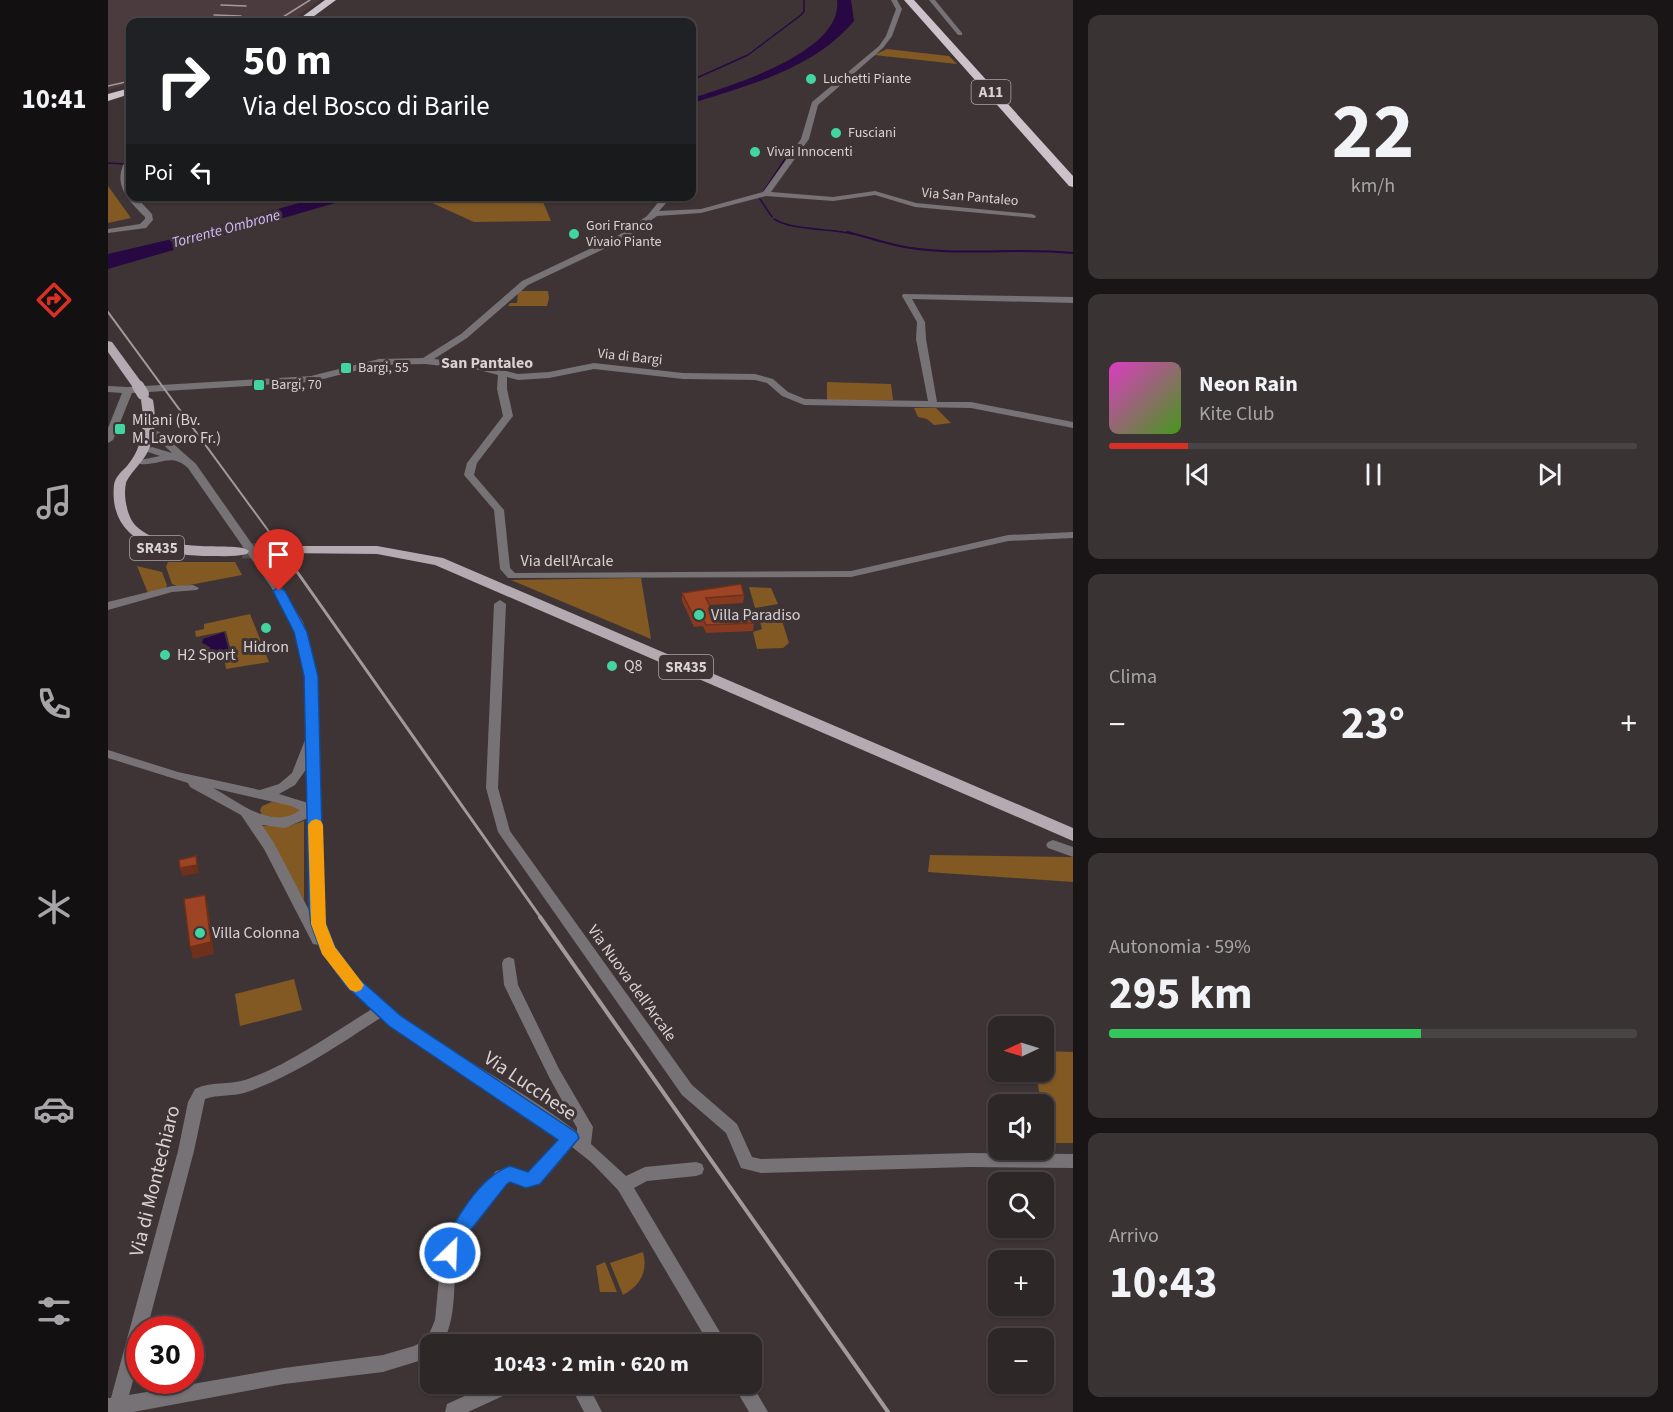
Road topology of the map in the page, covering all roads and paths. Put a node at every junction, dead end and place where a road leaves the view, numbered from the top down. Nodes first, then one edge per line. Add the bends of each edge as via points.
1 (331, 0) edge
2 (337, 0) edge
3 (894, 0) edge
4 (909, 0) edge
5 (917, 0) edge
6 (932, 0) edge
7 (306, 18) edge
8 (312, 18) edge
9 (960, 34) dead end
10 (126, 91) edge
11 (108, 96) edge
12 (126, 168) edge
13 (1073, 173) edge
14 (1073, 183) edge
15 (126, 186) edge
16 (766, 194) junction
17 (132, 201) edge
18 (664, 201) dead end
19 (651, 215) junction
20 (1032, 216) dead end
21 (108, 231) edge
22 (1073, 300) edge
23 (108, 344) edge
24 (425, 361) junction
25 (503, 374) junction
26 (108, 388) edge
27 (139, 392) junction
28 (933, 404) junction
29 (113, 418) edge
30 (1073, 425) edge
31 (108, 440) edge
32 (152, 444) junction
33 (171, 453) junction
34 (144, 462) junction
35 (118, 488) junction
36 (1073, 535) edge
37 (287, 550) tunnel mouth
38 (242, 551) tunnel mouth
39 (193, 588) dead end
40 (500, 604) dead end
41 (108, 606) edge
42 (314, 725) junction
43 (108, 754) edge
44 (177, 776) junction
45 (257, 794) junction
46 (314, 810) junction
47 (245, 811) junction
48 (1073, 835) edge
49 (1053, 845) dead end
50 (1073, 852) edge
51 (328, 949) junction
52 (509, 963) dead end
53 (382, 1010) junction
54 (577, 1143) junction
55 (1073, 1161) edge
56 (696, 1169) dead end
57 (624, 1185) junction
58 (437, 1334) edge
59 (712, 1334) edge
60 (420, 1353) edge
61 (488, 1394) edge
62 (584, 1394) edge
63 (748, 1394) edge
64 (114, 1408) edge
65 (453, 1410) dead end
66 (593, 1412) edge
67 (759, 1412) edge

1 - 7 highway
2 - 8 highway
3 - 16 street via 899,9 886,40 815,104 805,138
4 - 14 highway, A11
5 - 13 highway, A11
6 - 9 street
10 - 11 highway
12 - 15 street via 122,176
16 - 19 street, Via San Pantaleo via 701,211
16 - 20 street, Via San Pantaleo via 833,199 879,193 915,205
17 - 21 street via 149,220 143,226
18 - 19 street
19 - 24 street via 622,237 525,283 464,336
22 - 28 street via 906,296 921,322
23 - 27 main road
24 - 25 street, Via di Bargi
24 - 27 street, Via di Bargi via 379,362 307,379
25 - 28 street, Via di Bargi via 538,376 594,366 683,376 755,377 770,381 785,394 804,402
25 - 36 street, Via dell'Arcale via 507,418 474,460 469,475 499,510 506,572 512,576 850,574 1008,538
26 - 27 street, Via di Bargi
27 - 29 street
27 - 32 main road via 150,420
27 - 32 main road via 157,412
28 - 30 street, Via di Bargi via 978,406
29 - 31 street
32 - 33 street
32 - 33 street
32 - 34 main road
32 - 35 main road
33 - 34 street
33 - 42 street, Via Lucchese via 187,460 297,622 311,676
34 - 35 main road
35 - 38 main road, SR435 via 112,504 114,518 126,534 139,541 180,551
37 - 48 main road, SR435 via 377,550 438,561
39 - 41 street
40 - 55 street, Via Nuova dell'Arcale via 492,788 510,843 687,1090 732,1130 745,1161 761,1166
42 - 45 street, Via Lucchese via 296,779 281,789
42 - 46 street, Via Lucchese
43 - 44 street, Via Lucchese
44 - 45 street, Via Lucchese
44 - 47 street, Via Lucchese
45 - 46 street, Via Lucchese
46 - 47 street, Via Lucchese via 296,821 278,824
46 - 51 street, Via Lucchese via 316,907
47 - 51 street, Via Lucchese via 310,926
49 - 50 street
51 - 53 street, Via Lucchese via 352,982
52 - 54 street via 511,985 585,1127
53 - 54 street, Via Lucchese
53 - 64 street, Via di Montechiaro via 273,1075 243,1087 206,1090 200,1095
54 - 57 street, Via Lucchese via 603,1162
54 - 58 street via 533,1179 502,1176 459,1231 450,1253 444,1320
56 - 57 street via 645,1174
57 - 59 street, Via Lucchese
60 - 64 street
61 - 65 street
62 - 66 street
63 - 67 street

